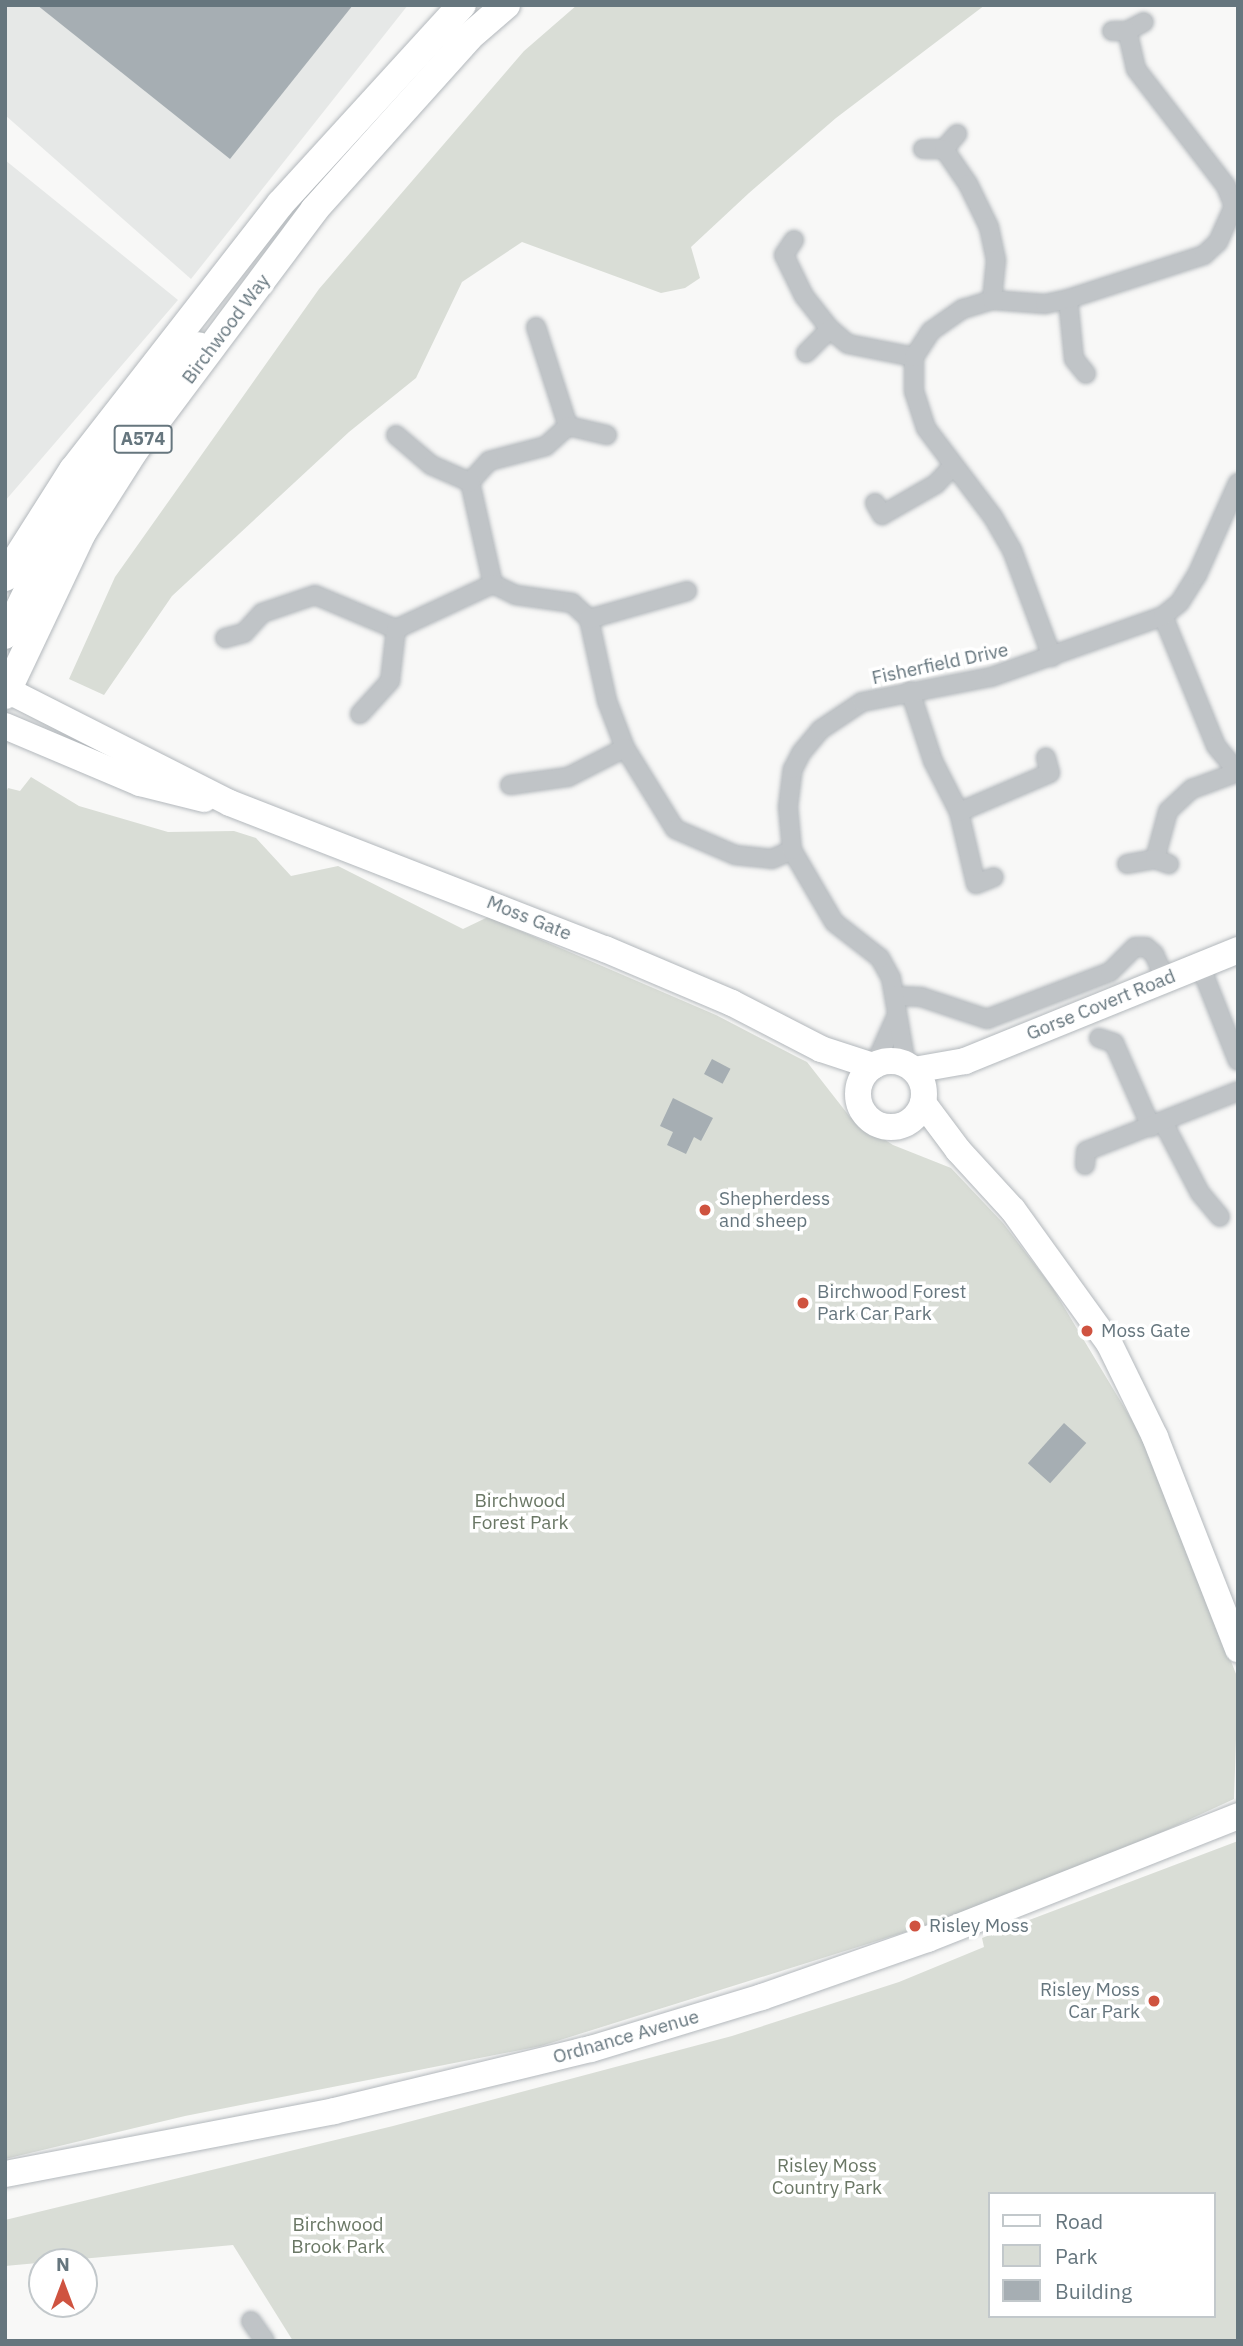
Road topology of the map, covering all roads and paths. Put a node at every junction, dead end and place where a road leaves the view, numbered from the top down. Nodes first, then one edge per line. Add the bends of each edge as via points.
1 (462, 5) edge
2 (506, 5) edge
3 (1144, 22) dead end
4 (957, 134) dead end
5 (923, 149) dead end
6 (944, 149) junction
7 (1236, 206) edge
8 (314, 210) junction
9 (794, 240) dead end
10 (1068, 299) junction
11 (992, 300) junction
12 (536, 327) dead end
13 (830, 329) junction
14 (806, 353) dead end
15 (914, 357) junction
16 (1086, 374) dead end
17 (568, 426) junction
18 (396, 435) dead end
19 (607, 435) dead end
20 (951, 467) junction
21 (470, 482) junction
22 (1237, 488) edge
23 (875, 503) dead end
24 (5, 577) edge
25 (493, 584) junction
26 (687, 590) dead end
27 (1163, 616) junction
28 (589, 619) junction
29 (396, 629) junction
30 (5, 636) edge
31 (225, 638) dead end
32 (1052, 657) junction
33 (6, 691) edge
34 (910, 691) junction
35 (360, 714) dead end
36 (5, 726) edge
37 (625, 748) junction
38 (1046, 758) dead end
39 (1238, 772) edge
40 (510, 785) dead end
41 (230, 803) junction
42 (959, 812) junction
43 (792, 850) junction
44 (1127, 864) dead end
45 (994, 877) dead end
46 (1238, 950) edge
47 (1200, 965) junction
48 (1165, 979) junction
49 (896, 996) junction
50 (895, 1017) junction
51 (1099, 1038) dead end
52 (821, 1049) junction
53 (965, 1061) junction
54 (1238, 1061) edge
55 (874, 1065) junction
56 (910, 1067) junction
57 (1238, 1091) edge
58 (924, 1099) junction
59 (859, 1104) junction
60 (1157, 1125) junction
61 (903, 1126) junction
62 (958, 1150) junction
63 (1085, 1165) dead end
64 (1220, 1217) dead end
65 (1238, 1649) edge
66 (1233, 1813) edge
67 (5, 2174) edge
68 (251, 2321) dead end
69 (265, 2341) edge

1 - 24 main road, Birchwood Way / A574 via 281,203 73,470
2 - 8 main road, Birchwood Way / A574 via 469,37
3 - 7 street via 1120,30 1136,69 1226,186
4 - 6 street
5 - 6 street
6 - 11 street via 989,227 996,260
7 - 10 street via 1218,242 1203,255
8 - 30 street, A574 via 117,440 51,540
8 - 33 main road, Birchwood Way / A574 via 134,452 89,521
9 - 13 street via 784,255 804,296
10 - 11 street via 1045,304
10 - 16 street via 1074,359
11 - 15 street via 963,309 931,331
12 - 17 street
13 - 14 street
13 - 15 street via 848,344
15 - 20 street via 914,392 926,428
17 - 19 street
17 - 21 street via 546,446 489,461
18 - 21 street via 431,465
20 - 23 street via 936,484 882,515
20 - 32 street via 1012,550
21 - 25 street
22 - 27 street, Fisherfield Drive via 1197,575 1180,602
25 - 28 street via 516,595 572,603
25 - 29 street
26 - 28 street
27 - 32 street, Fisherfield Drive
27 - 39 street via 1216,746
28 - 37 street via 607,701
29 - 31 street via 315,595 262,613 244,633
29 - 35 street via 390,681
32 - 34 street, Fisherfield Drive via 991,677
33 - 41 street, Moss Gate
34 - 42 street via 933,761
34 - 43 street, Fisherfield Drive via 862,702 835,717 801,753 793,769 788,807
36 - 41 street, Moss Gate via 140,783
37 - 40 street via 568,776
37 - 43 street via 675,829 734,855 772,859
38 - 42 street via 1049,773
39 - 44 street via 1192,789 1173,805 1160,827 1162,862
41 - 52 street, Moss Gate via 605,949 732,1003
42 - 45 street via 976,884
43 - 49 street, Fisherfield Drive via 834,922 880,958
46 - 47 street, Gorse Covert Road
47 - 48 street, Gorse Covert Road
47 - 54 street
48 - 49 street via 1154,954 1146,947 1135,947 1110,972 987,1019 921,996
48 - 53 street, Gorse Covert Road
49 - 50 street, Fisherfield Drive
50 - 55 street, Fisherfield Drive
50 - 56 street, Fisherfield Drive
51 - 60 street via 1114,1044
52 - 55 street, Moss Gate
52 - 59 street, Moss Gate
53 - 56 street, Gorse Covert Road
53 - 58 street, Gorse Covert Road
55 - 56 street, Moss Gate
55 - 59 street via 859,1083
56 - 58 street, Moss Gate
57 - 60 street
58 - 61 street
58 - 62 street, Moss Gate
59 - 61 street, Moss Gate via 876,1125
60 - 63 street via 1086,1150
60 - 64 street
61 - 62 street, Moss Gate
62 - 65 street, Moss Gate via 1021,1220 1109,1343 1155,1437
66 - 67 street, Ordnance Avenue via 928,1939 762,1997 591,2049 334,2111
68 - 69 street

